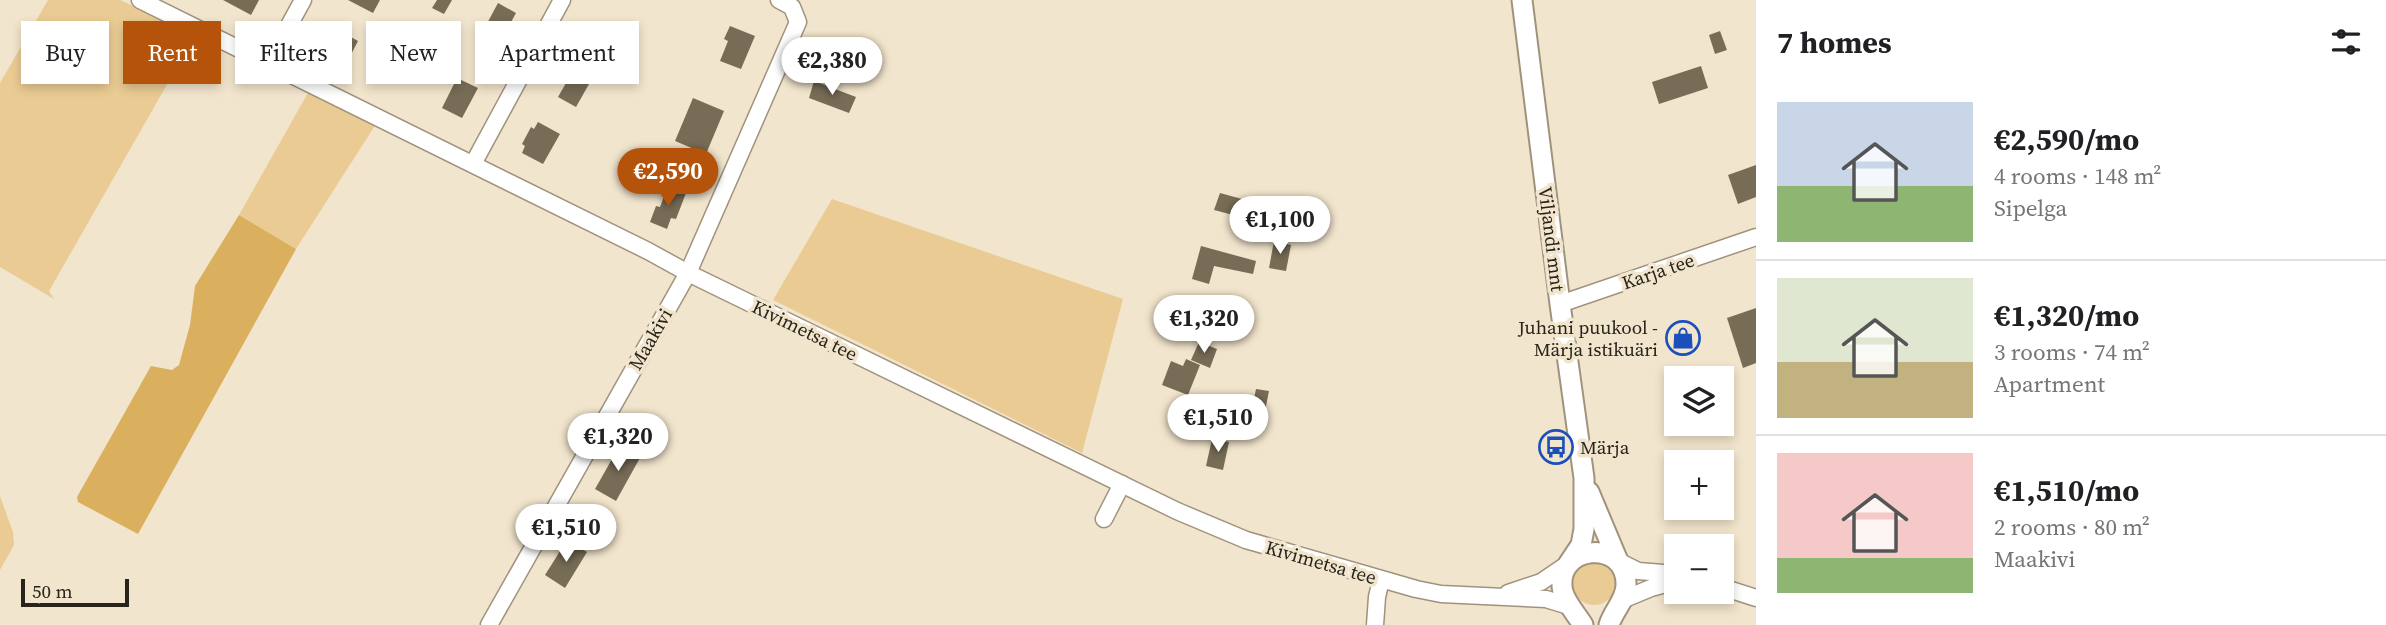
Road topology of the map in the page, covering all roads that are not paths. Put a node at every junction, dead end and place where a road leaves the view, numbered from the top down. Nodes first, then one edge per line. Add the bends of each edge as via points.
1 (140, 0) edge
2 (303, 0) edge
3 (562, 0) edge
4 (779, 0) edge
5 (1522, 0) edge
6 (291, 21) edge
7 (235, 46) edge
8 (313, 84) edge
9 (473, 164) junction
10 (1756, 237) edge
11 (688, 273) junction
12 (1560, 304) junction
13 (1584, 478) junction
14 (1122, 484) junction
15 (1104, 519) dead end
16 (1618, 561) junction
17 (1569, 563) junction
18 (1664, 574) edge
19 (1381, 580) junction
20 (1664, 585) edge
21 (1734, 591) edge
22 (1492, 597) junction
23 (1756, 598) edge
24 (1572, 607) junction
25 (1616, 611) edge
26 (489, 625) edge
27 (1375, 625) edge
28 (1583, 625) edge

1 - 7 street, Kivimetsa tee
2 - 6 street
3 - 9 street
4 - 11 street, Maakivi via 792,7 798,22
5 - 12 main road, Viljandi mnt
8 - 9 street, Kivimetsa tee
9 - 11 street, Kivimetsa tee
10 - 12 street, Karja tee
11 - 14 street, Kivimetsa tee
11 - 26 street, Maakivi
12 - 13 main road, Viljandi mnt
13 - 16 main road, Viljandi mnt
13 - 17 main road, Viljandi mnt via 1584,529 1581,545
14 - 15 street
14 - 19 street, Kivimetsa tee via 1246,540
16 - 17 main road via 1593,552
16 - 18 street via 1638,571
16 - 25 main road via 1626,587
17 - 22 street, Kivimetsa tee via 1541,582
17 - 24 main road via 1563,594
19 - 22 street, Kivimetsa tee via 1441,594
19 - 27 street
20 - 25 street
21 - 23 street
22 - 24 street, Kivimetsa tee via 1546,599
24 - 25 main road via 1594,616
24 - 28 main road

